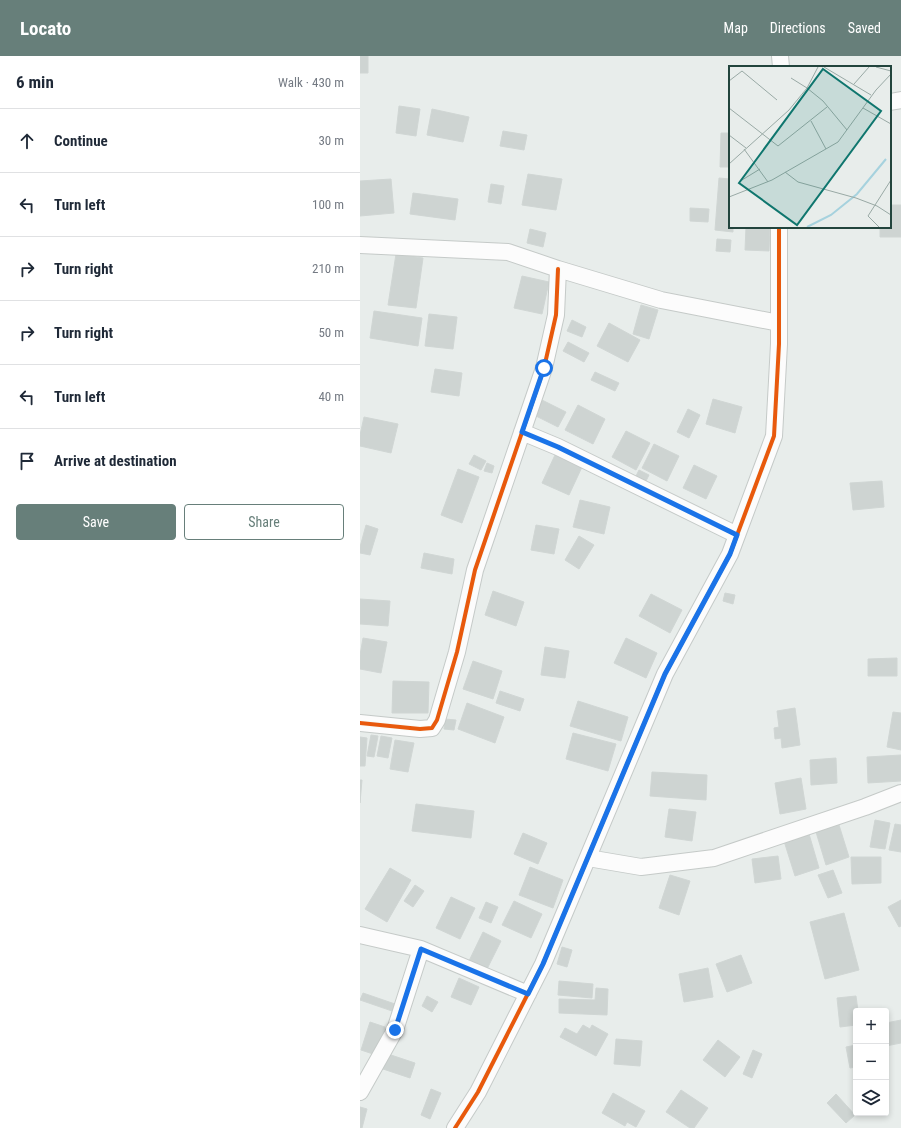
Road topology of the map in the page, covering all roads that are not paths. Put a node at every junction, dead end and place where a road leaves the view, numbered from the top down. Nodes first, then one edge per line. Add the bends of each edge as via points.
1 (780, 56) edge
2 (781, 66) edge
3 (901, 100) edge
4 (891, 102) edge
5 (778, 228) edge
6 (360, 245) edge
7 (558, 269) junction
8 (779, 323) junction
9 (522, 432) junction
10 (737, 535) junction
11 (360, 723) edge
12 (901, 793) edge
13 (588, 858) junction
14 (360, 935) edge
15 (421, 949) junction
16 (528, 994) junction
17 (360, 1092) edge
18 (456, 1128) edge

1 - 2 street
3 - 4 street
5 - 8 street
6 - 7 street via 508,252
7 - 8 street via 661,300
7 - 9 street via 556,315 546,361
8 - 10 street via 774,436
9 - 10 street via 558,447
9 - 11 street via 475,570 457,652 437,720 432,728
10 - 13 street via 730,554 665,674
12 - 13 street via 714,858 640,867
13 - 16 street
14 - 15 street
15 - 16 street
15 - 17 street via 395,1030
16 - 18 street via 478,1092

